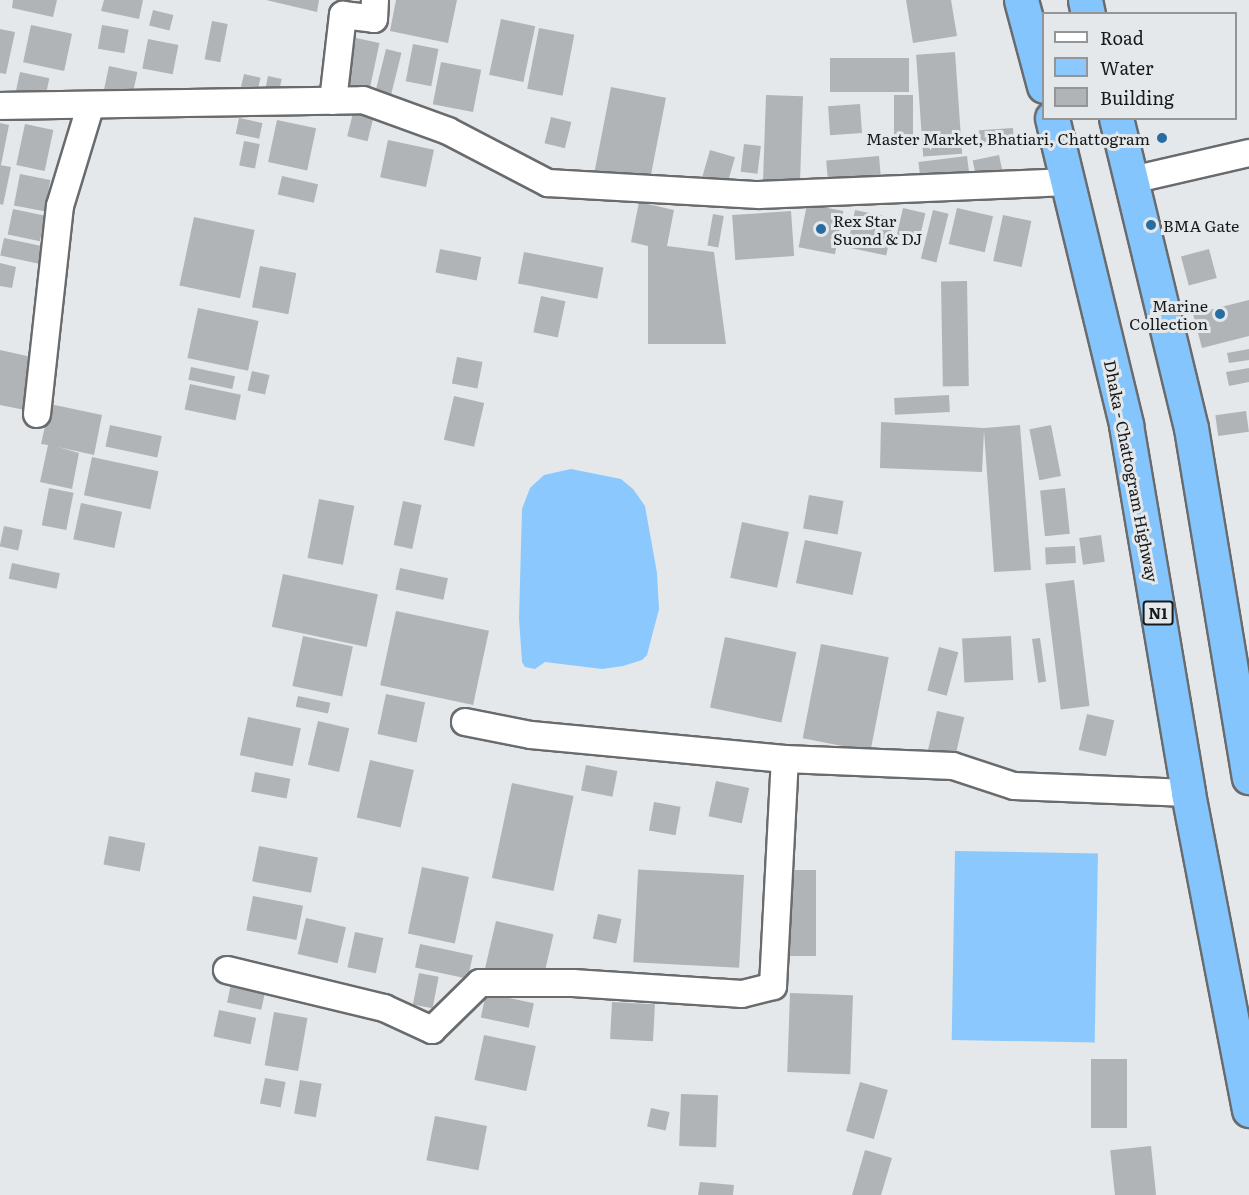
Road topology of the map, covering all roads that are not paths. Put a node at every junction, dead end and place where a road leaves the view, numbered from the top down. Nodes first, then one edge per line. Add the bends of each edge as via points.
1 (375, 0) edge
2 (1021, 0) edge
3 (1042, 79) edge
4 (333, 101) junction
5 (0, 106) edge
6 (90, 107) junction
7 (1053, 120) edge
8 (1117, 120) edge
9 (1249, 153) edge
10 (1132, 180) junction
11 (1069, 182) junction
12 (37, 414) dead end
13 (465, 722) dead end
14 (785, 759) junction
15 (1249, 777) edge
16 (1188, 793) junction
17 (227, 970) dead end
18 (1249, 1110) edge

1 - 4 street via 374,19 343,15
2 - 3 highway
4 - 6 street
4 - 11 street via 363,100 448,131 548,183 759,195
5 - 6 street
6 - 12 street via 60,206
7 - 11 highway, Dhaka - Chattogram Highway / N1
8 - 10 highway
9 - 10 street
10 - 15 highway via 1191,428
11 - 16 highway, Dhaka - Chattogram Highway / N1 via 1126,425
13 - 14 street via 531,735
14 - 16 street via 953,766 1014,786
14 - 17 street via 773,986 742,994 573,983 480,983 432,1030 384,1008
16 - 18 highway, Dhaka - Chattogram Highway / N1

